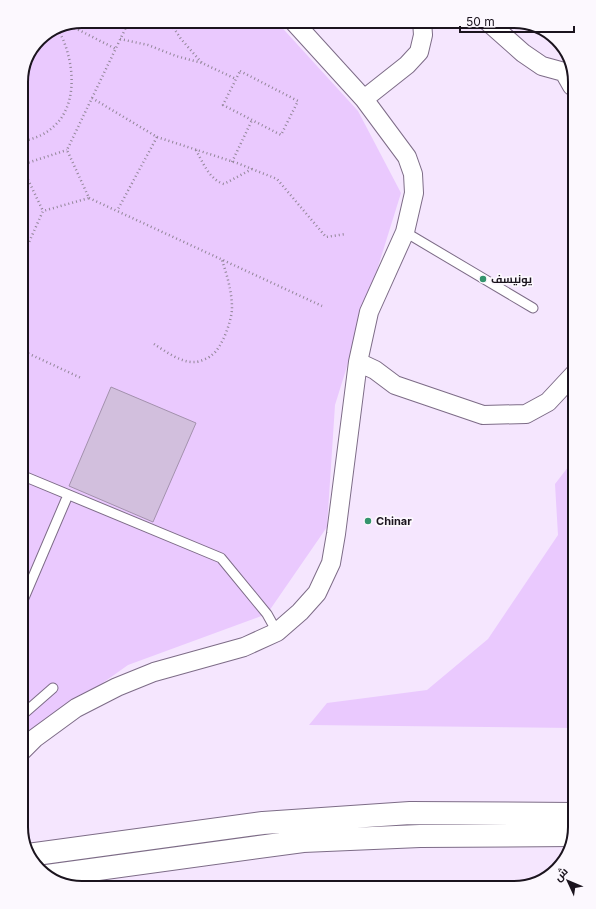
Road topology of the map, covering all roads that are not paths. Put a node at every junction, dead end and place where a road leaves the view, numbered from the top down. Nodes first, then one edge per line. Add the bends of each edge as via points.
1 (299, 28) edge
2 (422, 28) edge
3 (495, 28) edge
4 (566, 66) edge
5 (364, 99) junction
6 (405, 232) junction
7 (533, 308) dead end
8 (358, 362) junction
9 (568, 381) edge
10 (28, 478) edge
11 (68, 495) junction
12 (28, 589) edge
13 (277, 632) junction
14 (53, 688) dead end
15 (28, 710) edge
16 (28, 745) edge
17 (568, 814) edge
18 (568, 835) edge
19 (35, 854) edge
20 (56, 875) edge

1 - 5 street
2 - 5 street via 419,52 407,65
3 - 4 street via 542,66
5 - 6 street via 407,157 413,174 414,193
6 - 7 lane
6 - 8 street via 369,312
8 - 9 street via 396,385 483,415 526,414 548,402
8 - 13 street via 331,563 317,593
10 - 11 lane
11 - 12 lane
11 - 13 lane via 221,558 267,614
13 - 16 street via 244,647 154,672 117,687 76,708
14 - 15 lane
17 - 19 main road via 410,813 262,823
18 - 20 main road via 420,836 303,841

